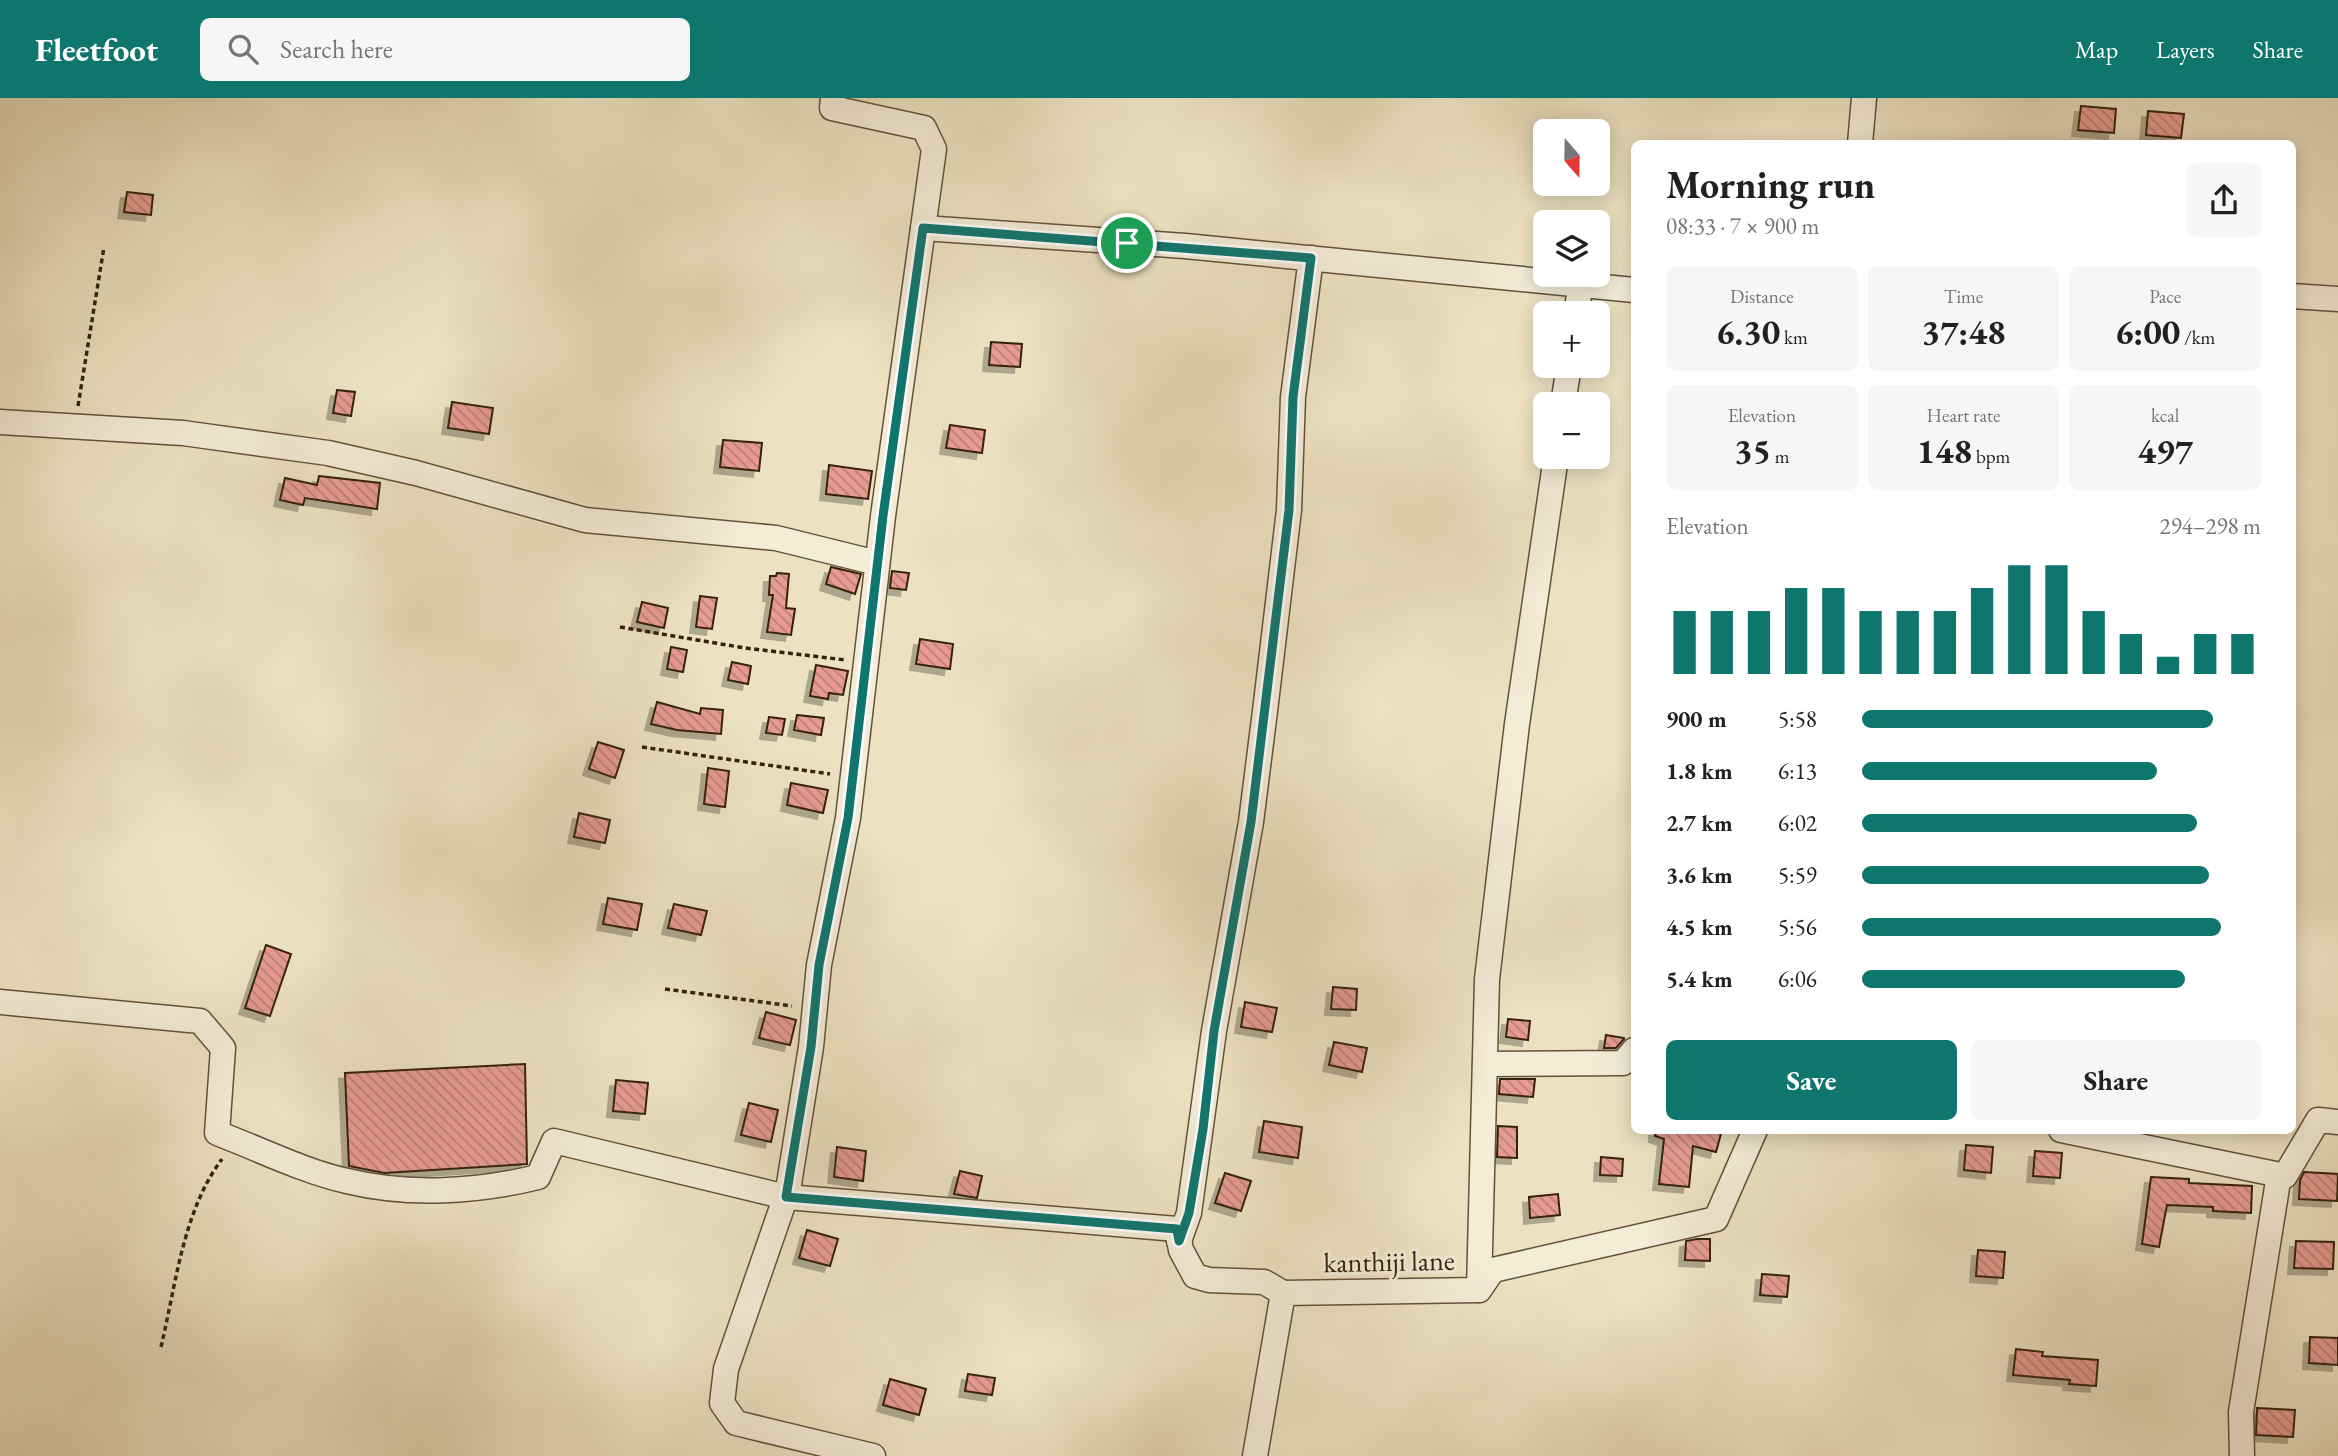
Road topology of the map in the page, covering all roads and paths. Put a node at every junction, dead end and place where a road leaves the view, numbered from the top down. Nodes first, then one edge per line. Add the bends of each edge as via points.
1 (833, 98) edge
2 (1864, 98) edge
3 (1860, 140) edge
4 (923, 228) junction
5 (104, 247) dead end
6 (1311, 258) junction
7 (1533, 279) edge
8 (1610, 287) edge
9 (1631, 289) edge
10 (2296, 296) edge
11 (2338, 299) edge
12 (0, 422) edge
13 (75, 425) junction
14 (1554, 469) edge
15 (877, 563) junction
16 (620, 627) dead end
17 (865, 662) junction
18 (642, 747) dead end
19 (853, 778) junction
20 (665, 989) dead end
21 (0, 1002) edge
22 (815, 1010) junction
23 (1631, 1054) edge
24 (1485, 1064) junction
25 (2338, 1122) edge
26 (1753, 1134) edge
27 (2081, 1134) edge
28 (235, 1140) junction
29 (2279, 1174) junction
30 (786, 1197) junction
31 (1179, 1241) junction
32 (1479, 1290) junction
33 (1283, 1293) junction
34 (161, 1346) dead end
35 (873, 1456) edge
36 (1255, 1456) edge
37 (2242, 1456) edge

1 - 4 street via 832,108 924,128 934,149
2 - 3 street
4 - 6 street
4 - 15 street
5 - 13 path
6 - 7 street
6 - 31 street via 1293,397 1289,510 1251,822 1214,1031 1191,1201
8 - 9 street
10 - 11 street
12 - 13 street
13 - 15 street via 183,433 328,453 442,479 585,520 776,538
14 - 24 street via 1517,724 1487,979
15 - 17 street
16 - 17 path
17 - 19 street
18 - 19 path
19 - 22 street
20 - 22 path
21 - 28 street via 200,1021 223,1048 217,1133
22 - 30 street
23 - 24 street via 1623,1063
24 - 32 street
25 - 29 street via 2318,1120 2285,1176
26 - 32 street, kanthiji lane via 1716,1219 1493,1270
27 - 29 street
28 - 30 street via 347,1181 411,1190 494,1188 538,1177 554,1141
28 - 34 path via 205,1181 187,1234
29 - 37 street via 2241,1412
30 - 31 street via 1177,1229
30 - 35 street via 726,1369 722,1403 736,1423
31 - 33 street via 1195,1276 1264,1282
32 - 33 street, kanthiji lane
33 - 36 street

